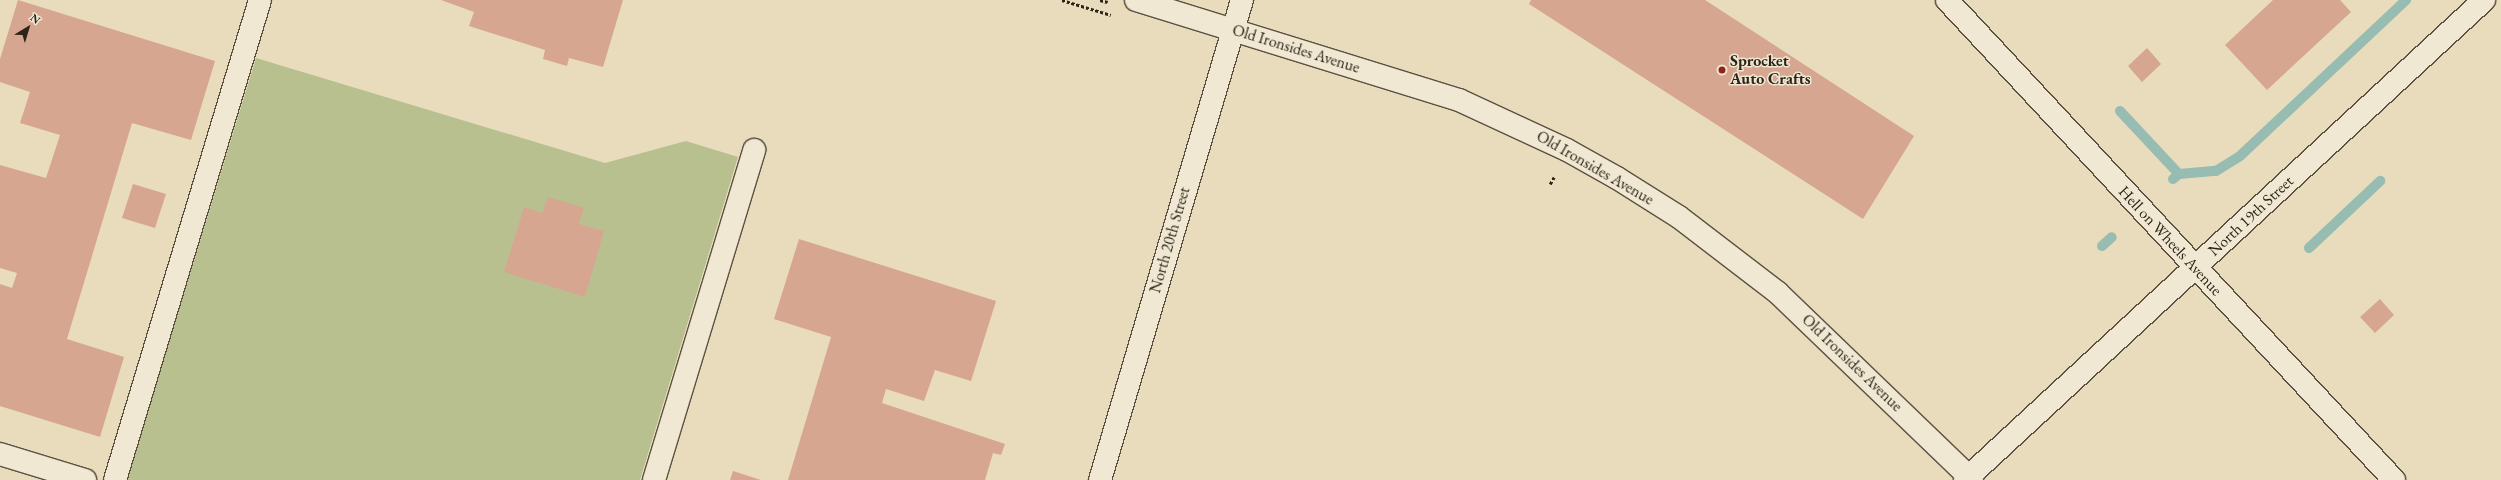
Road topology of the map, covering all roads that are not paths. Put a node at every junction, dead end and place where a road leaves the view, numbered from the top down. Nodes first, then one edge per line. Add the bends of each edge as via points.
1 (260, 0) edge
2 (1136, 0) edge
3 (1242, 0) edge
4 (1947, 0) edge
5 (2484, 0) edge
6 (1232, 30) junction
7 (754, 150) dead end
8 (2194, 268) junction
9 (0, 454) edge
10 (1968, 479) edge
11 (85, 480) edge
12 (115, 480) edge
13 (654, 480) edge
14 (1100, 480) edge
15 (2394, 480) edge

1 - 12 street
2 - 6 street, Old Ironsides Avenue
3 - 6 street, North 20th Street
4 - 8 street, Hell on Wheels Avenue
5 - 8 street, North 19th Street
6 - 10 street, Old Ironsides Avenue via 1459,100 1561,146 1617,178 1685,221 1778,293
6 - 14 street, North 20th Street
7 - 13 street
8 - 10 street, North 19th Street
8 - 15 street, Hell on Wheels Avenue
9 - 11 street

